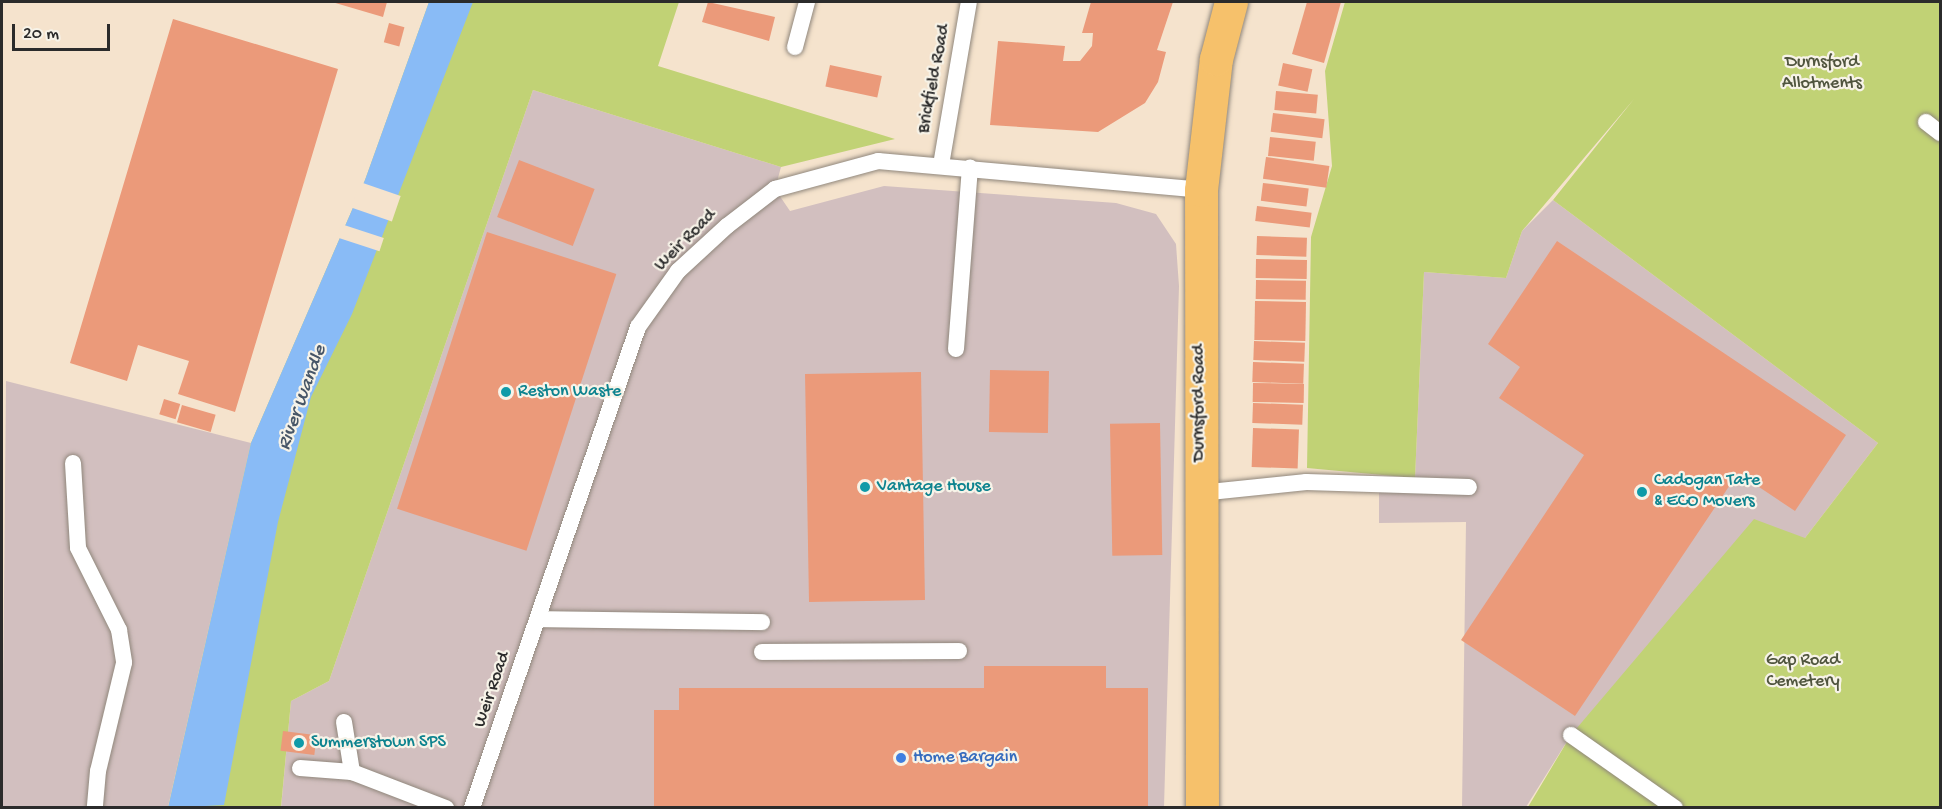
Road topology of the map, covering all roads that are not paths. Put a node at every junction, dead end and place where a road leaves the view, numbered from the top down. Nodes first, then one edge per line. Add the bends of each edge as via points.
1 (807, 2) edge
2 (969, 2) edge
3 (1231, 2) edge
4 (795, 47) dead end
5 (1926, 122) dead end
6 (1941, 133) edge
7 (942, 165) junction
8 (970, 168) junction
9 (1201, 190) junction
10 (956, 349) dead end
11 (73, 463) dead end
12 (1469, 487) dead end
13 (1200, 493) junction
14 (538, 619) junction
15 (762, 622) dead end
16 (959, 651) dead end
17 (762, 652) dead end
18 (344, 722) dead end
19 (1571, 735) dead end
20 (300, 768) dead end
21 (352, 772) junction
22 (95, 807) edge
23 (446, 807) edge
24 (472, 807) edge
25 (1202, 807) edge
26 (1676, 807) edge

1 - 4 lane
2 - 7 lane, Brickfield Road
3 - 9 main road, Durnsford Road via 1216,59
5 - 6 lane
7 - 8 lane, Weir Road
7 - 14 lane, Weir Road via 878,161 775,189 678,271 639,327
8 - 9 lane, Weir Road
8 - 10 lane
9 - 13 main road, Durnsford Road
11 - 22 lane via 78,548 119,630 124,663 98,771
12 - 13 lane via 1306,482
13 - 25 main road, Durnsford Road
14 - 15 lane
14 - 24 lane, Weir Road
16 - 17 lane
18 - 21 lane
19 - 26 lane
20 - 21 lane
21 - 23 lane

